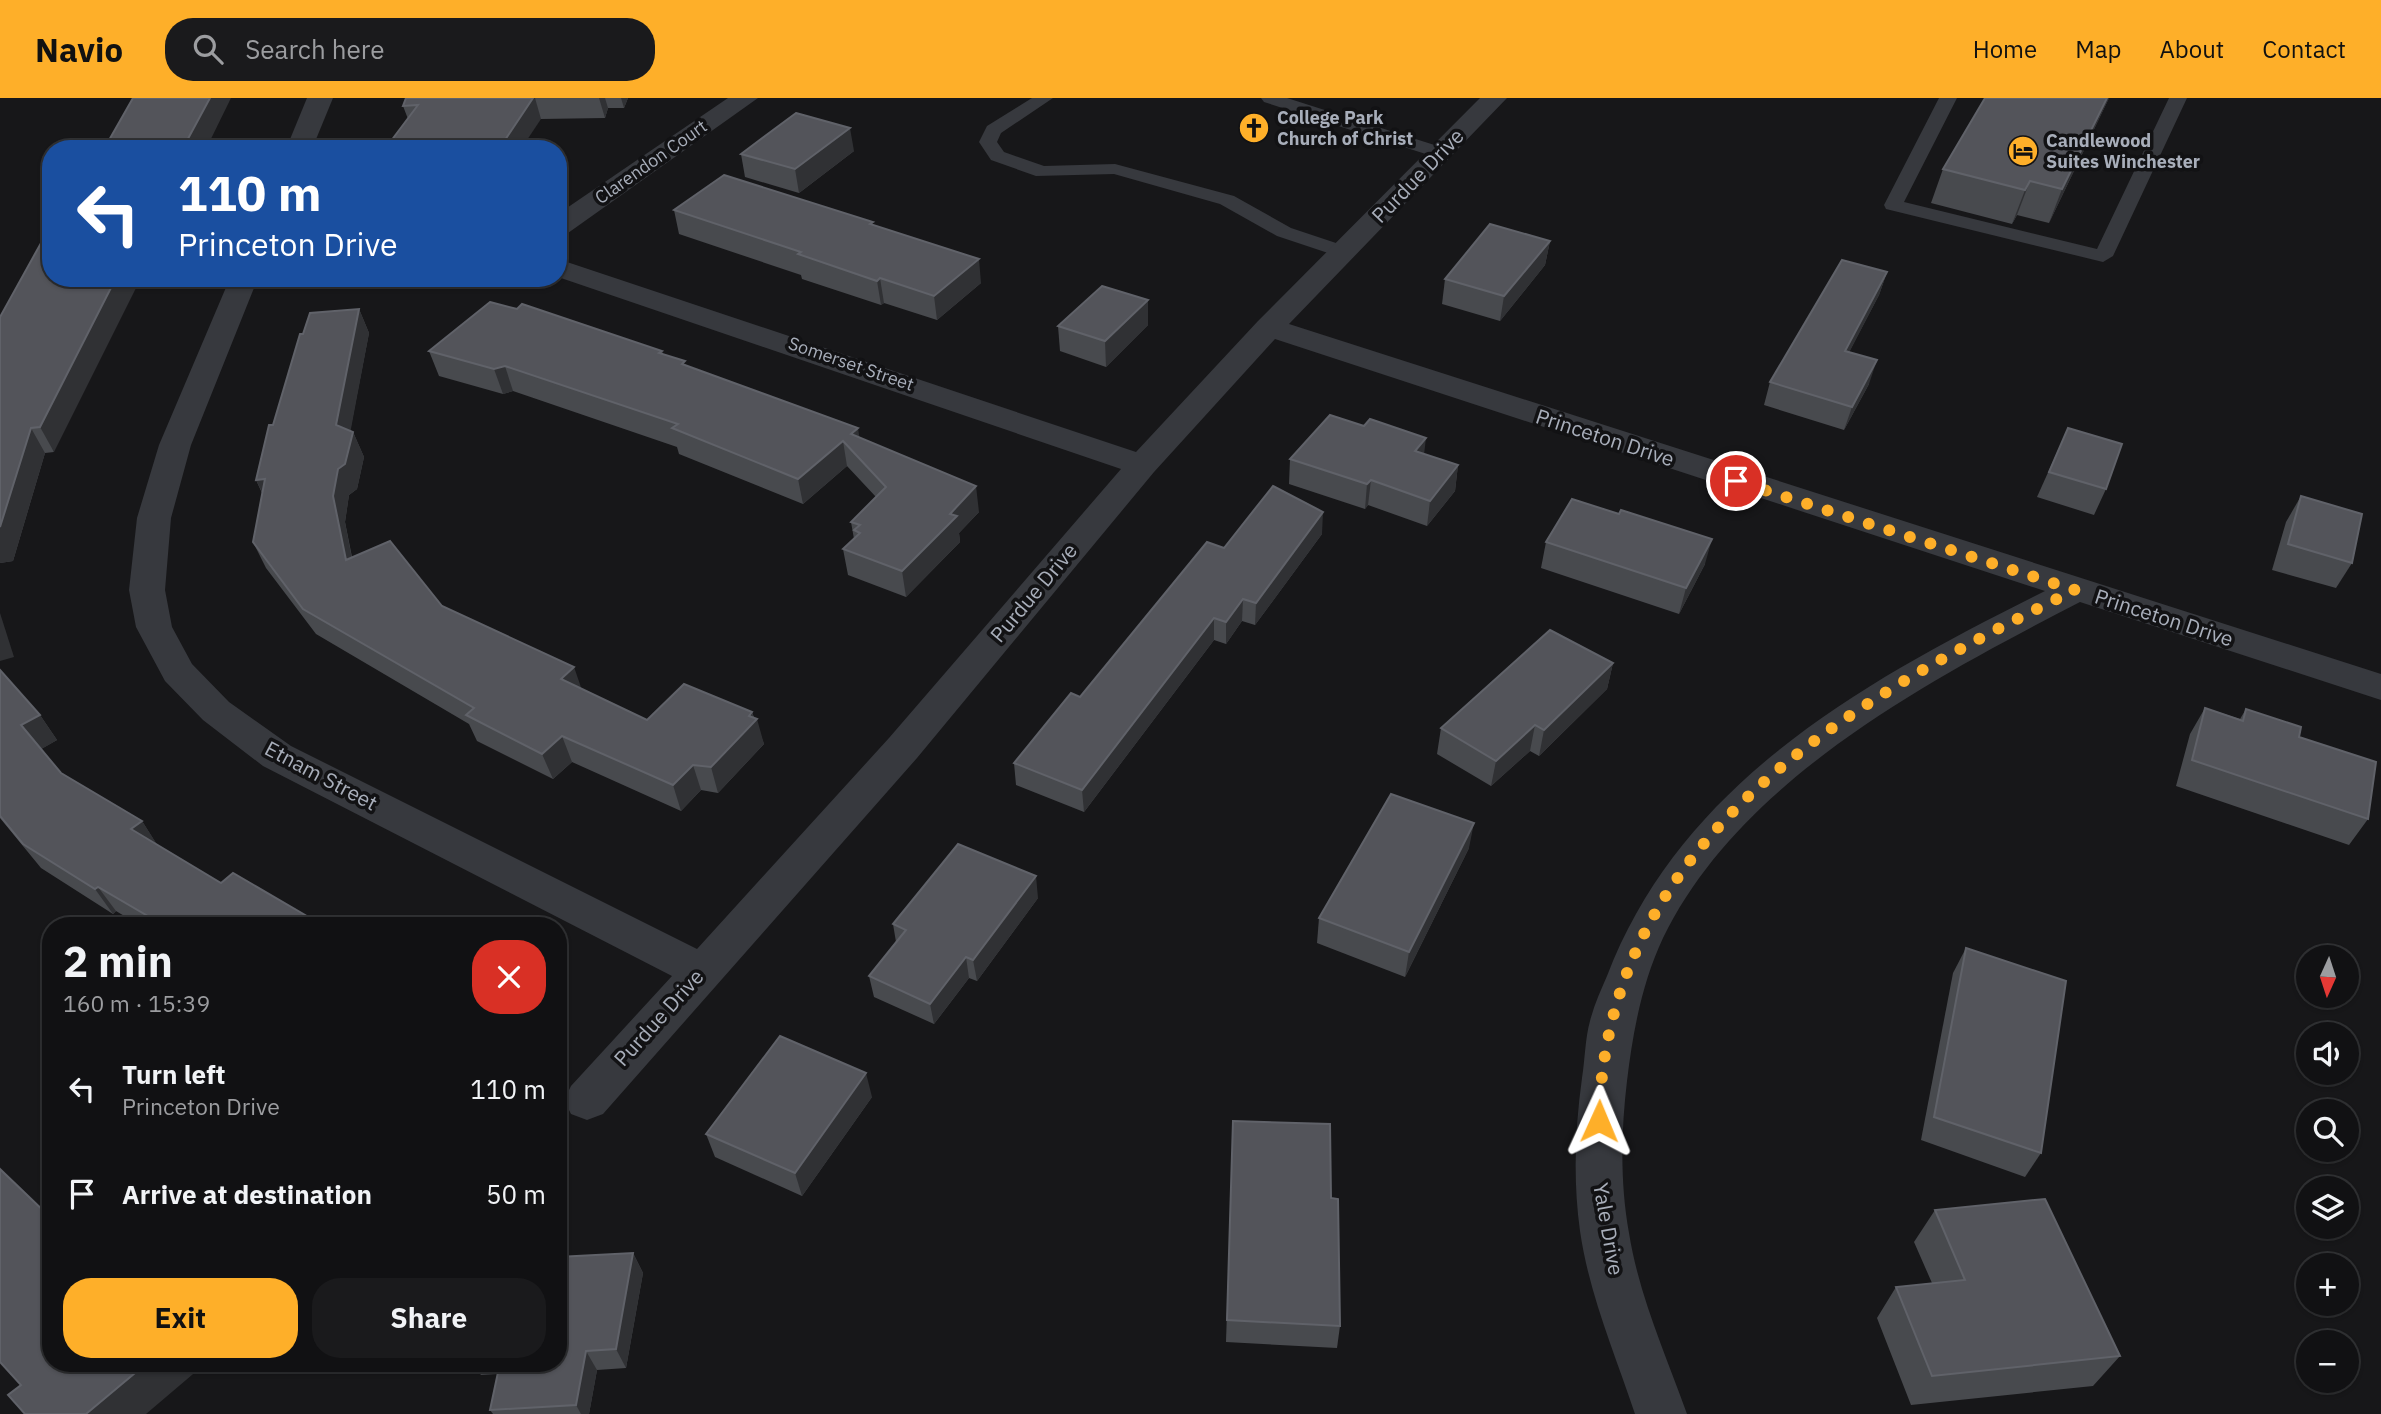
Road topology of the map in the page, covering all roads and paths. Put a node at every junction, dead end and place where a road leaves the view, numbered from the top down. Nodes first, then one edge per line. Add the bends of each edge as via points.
1 (320, 98) edge
2 (745, 98) edge
3 (1044, 98) edge
4 (1269, 98) edge
5 (1494, 98) edge
6 (1948, 98) edge
7 (2178, 98) edge
8 (303, 140) edge
9 (1441, 153) junction
10 (567, 221) edge
11 (1344, 252) junction
12 (567, 270) edge
13 (240, 287) edge
14 (1269, 327) junction
15 (1142, 465) junction
16 (2075, 590) junction
17 (2381, 687) edge
18 (702, 971) junction
19 (587, 1100) dead end
20 (1661, 1414) edge

1 - 8 street
2 - 10 street, Clarendon Court
3 - 11 lane via 993,130 988,142 997,156 1042,173 1115,169 1227,200 1284,232
4 - 9 lane
5 - 9 street, Purdue Drive
6 - 7 lane via 1893,205 2103,256
9 - 11 street, Purdue Drive
11 - 14 street, Purdue Drive
12 - 15 street, Somerset Street
13 - 18 street, Etnam Street via 174,445 154,518 147,590 154,627 178,672 216,711 276,756
14 - 15 street, Purdue Drive
14 - 16 street, Princeton Drive
15 - 18 street, Purdue Drive via 903,748
16 - 17 street, Princeton Drive
16 - 20 street, Yale Drive via 1972,641 1842,719 1793,756 1703,844 1654,911 1617,995 1600,1076 1598,1166 1611,1266
18 - 19 street, Purdue Drive

